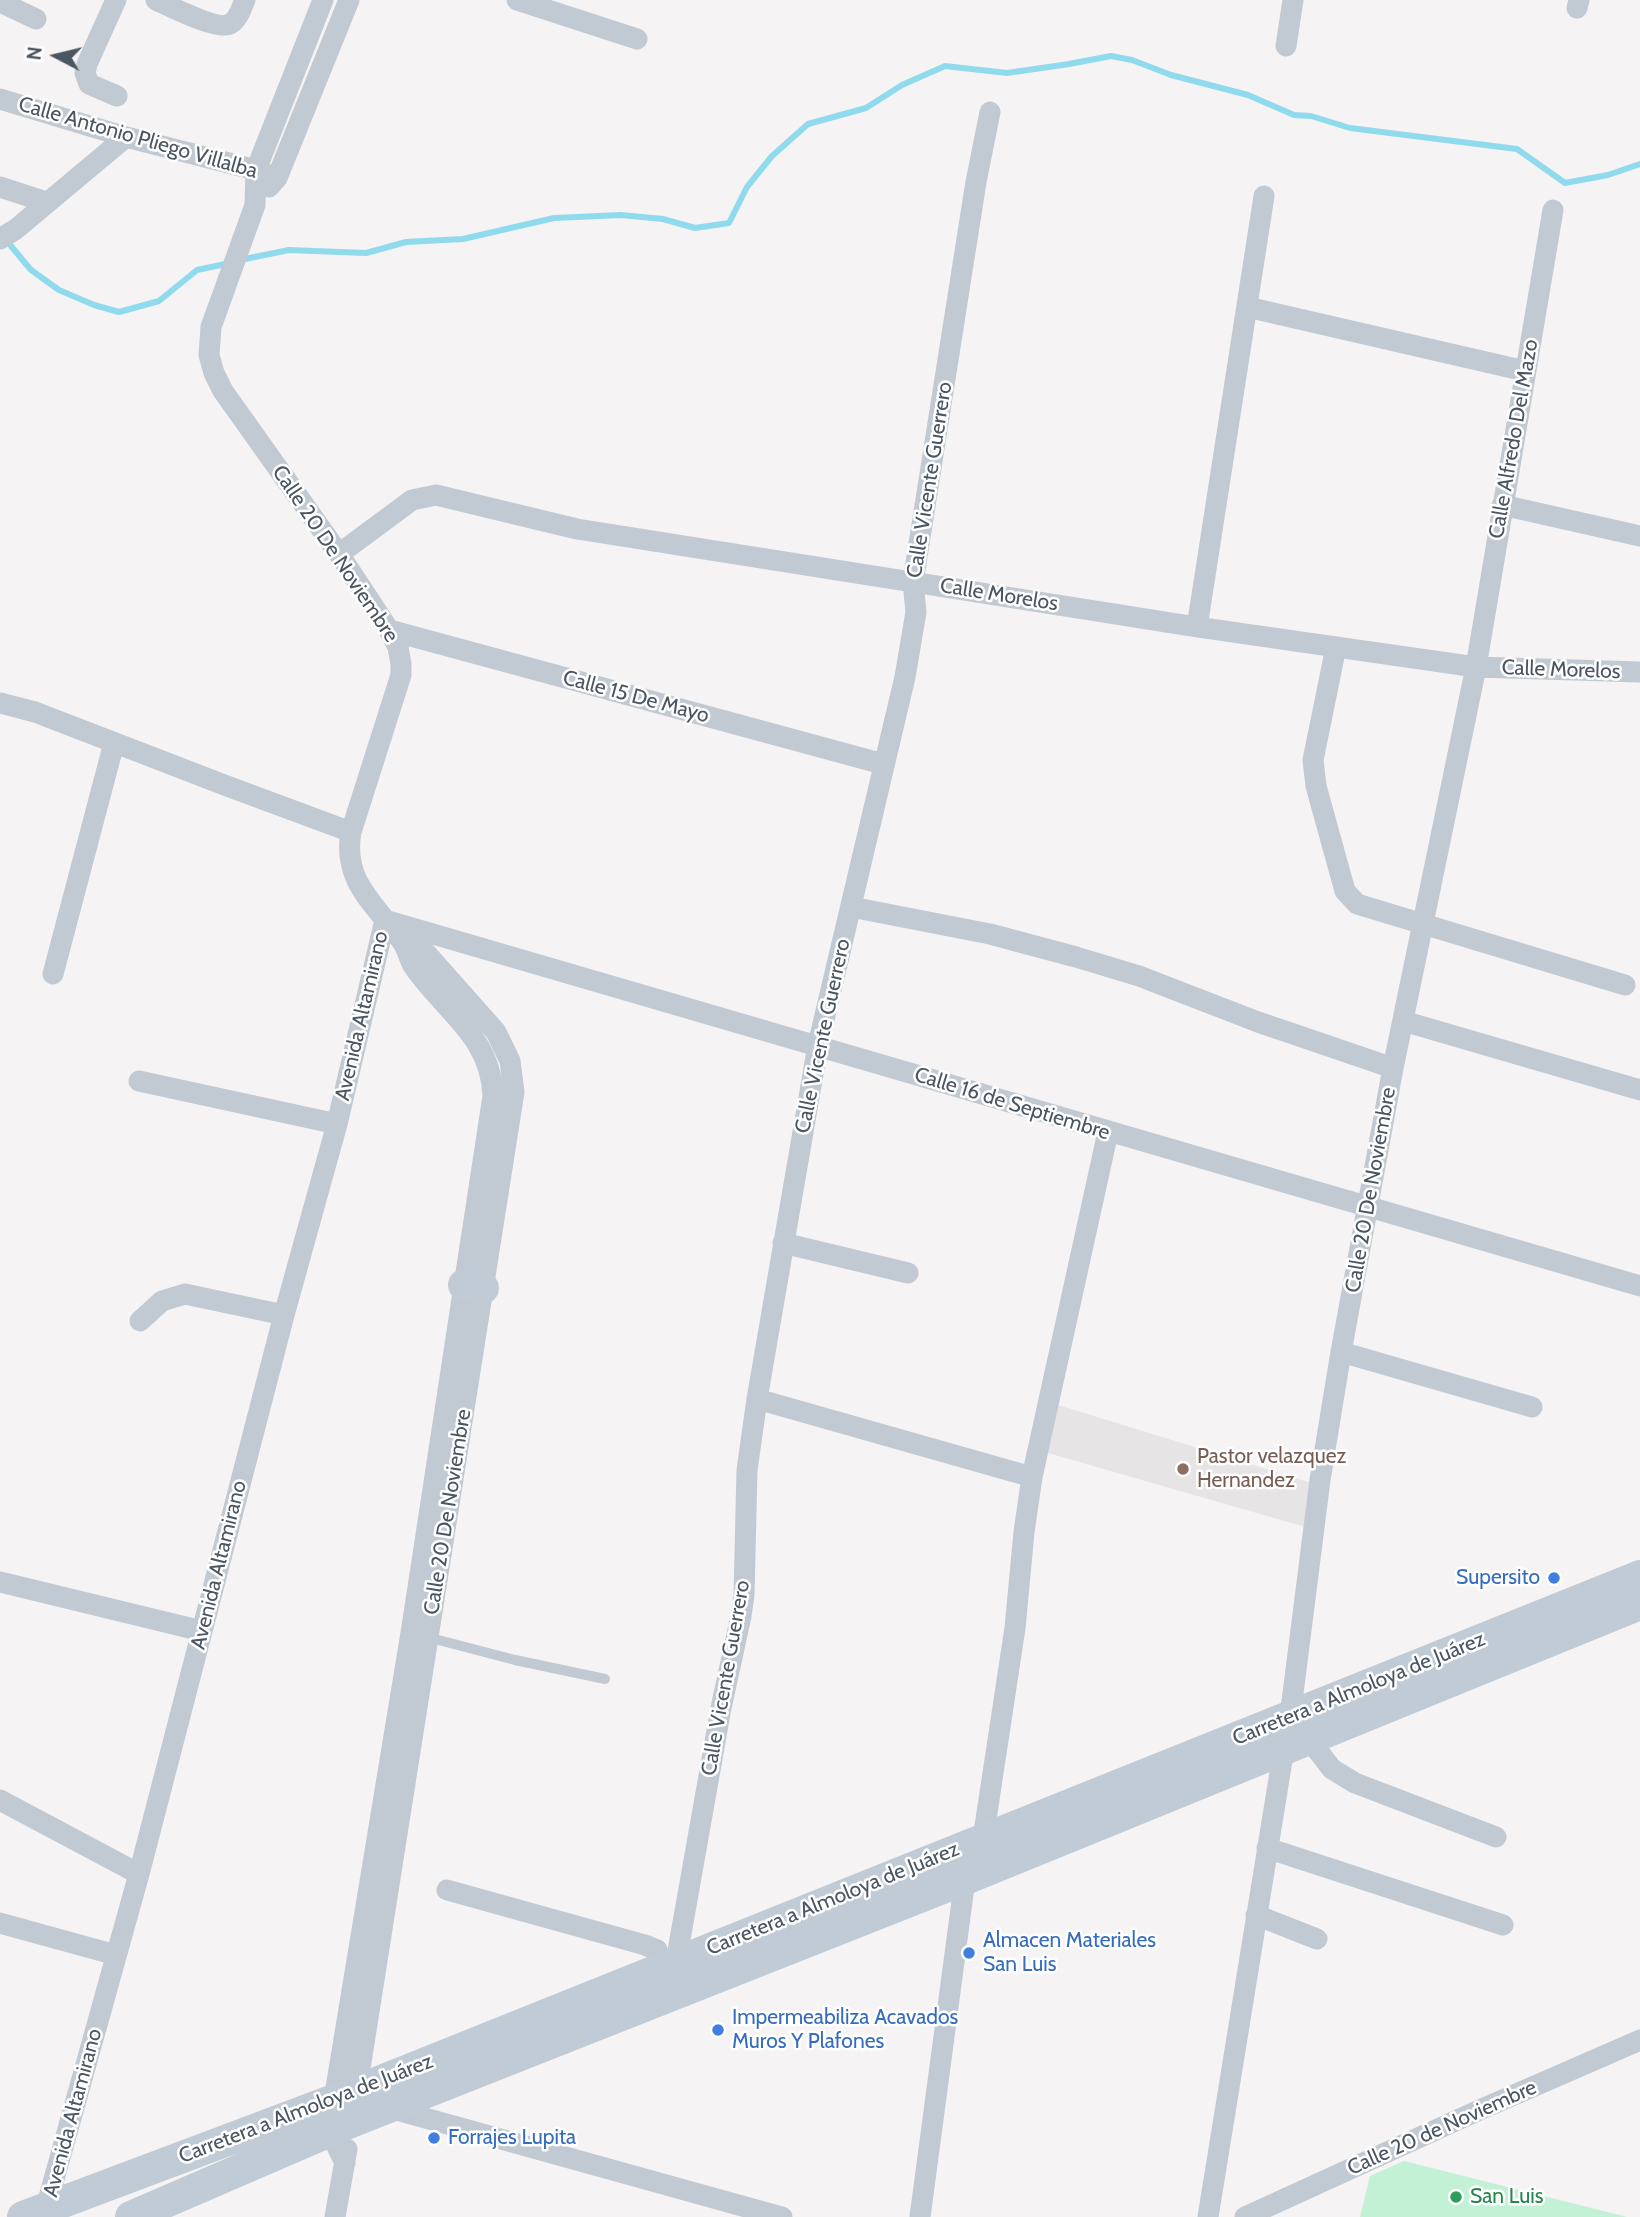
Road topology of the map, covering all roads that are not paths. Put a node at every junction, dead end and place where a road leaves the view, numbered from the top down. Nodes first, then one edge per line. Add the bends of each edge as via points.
1 (116, 0) edge
2 (156, 0) edge
3 (245, 0) edge
4 (323, 0) edge
5 (349, 0) edge
6 (517, 0) edge
7 (1293, 0) edge
8 (0, 2) edge
9 (36, 19) dead end
10 (637, 39) dead end
11 (1286, 46) dead end
12 (117, 96) dead end
13 (0, 99) edge
14 (990, 112) dead end
15 (125, 137) junction
16 (256, 170) junction
17 (276, 178) junction
18 (0, 187) edge
19 (1264, 196) dead end
20 (46, 202) junction
21 (255, 205) junction
22 (1553, 210) dead end
23 (8, 234) edge
24 (1247, 307) junction
25 (1525, 371) junction
26 (1502, 505) junction
27 (1640, 536) edge
28 (339, 554) junction
29 (913, 582) junction
30 (1197, 627) junction
31 (389, 630) junction
32 (1336, 647) junction
33 (1476, 667) junction
34 (1640, 673) edge
35 (0, 703) edge
36 (114, 743) junction
37 (883, 765) junction
38 (351, 832) junction
39 (851, 907) junction
40 (385, 920) junction
41 (1423, 923) junction
42 (53, 974) dead end
43 (1625, 985) dead end
44 (1403, 1021) junction
45 (818, 1045) junction
46 (1393, 1068) junction
47 (139, 1081) dead end
48 (1640, 1090) edge
49 (337, 1124) junction
50 (1108, 1132) junction
51 (1368, 1208) junction
52 (783, 1243) junction
53 (908, 1273) dead end
54 (1640, 1286) edge
55 (284, 1315) junction
56 (140, 1321) dead end
57 (1342, 1352) junction
58 (757, 1399) junction
59 (1532, 1407) dead end
60 (1032, 1477) junction
61 (1640, 1576) edge
62 (0, 1582) edge
63 (1640, 1604) edge
64 (202, 1631) junction
65 (420, 1635) junction
66 (1506, 1644) junction
67 (605, 1679) dead end
68 (1294, 1735) junction
69 (0, 1800) edge
70 (1496, 1837) dead end
71 (984, 1839) junction
72 (1267, 1849) junction
73 (139, 1874) junction
74 (965, 1879) junction
75 (447, 1889) dead end
76 (1256, 1915) junction
77 (0, 1923) edge
78 (1503, 1925) dead end
79 (1317, 1939) dead end
80 (116, 1955) junction
81 (667, 1966) junction
82 (1640, 2040) edge
83 (389, 2108) junction
84 (343, 2111) junction
85 (35, 2212) edge
86 (131, 2217) edge
87 (335, 2217) edge
88 (782, 2217) edge
89 (920, 2217) edge
90 (1208, 2217) edge
91 (1245, 2217) edge

1 - 12 street via 85,73 89,84
2 - 3 street via 223,26 233,22
4 - 16 street, Calle 20 De Noviembre
5 - 17 street, Calle 20 De Noviembre
6 - 10 street
7 - 11 street
8 - 9 street
13 - 15 street, Calle Antonio Pliego Villalba
14 - 29 street, Calle Vicente Guerrero
15 - 16 street, Calle Antonio Pliego Villalba
15 - 20 street
16 - 17 street, Calle Antonio Pliego Villalba
16 - 21 street, Calle 20 De Noviembre
17 - 21 street, Calle 20 De Noviembre
18 - 20 street
19 - 24 street
20 - 23 street
21 - 28 street, Calle 20 De Noviembre via 219,303 209,355 223,391
22 - 25 street, Calle Alfredo Del Mazo
24 - 25 street
24 - 30 street
25 - 26 street, Calle Alfredo Del Mazo
26 - 27 street
26 - 33 street, Calle Alfredo Del Mazo
28 - 29 street, Calle Morelos via 412,499 436,495 577,529
28 - 31 street, Calle 20 De Noviembre
29 - 30 street, Calle Morelos
29 - 37 street, Calle Vicente Guerrero via 916,612
30 - 32 street, Calle Morelos
31 - 37 street, Calle 15 De Mayo
31 - 38 street, Calle 20 De Noviembre via 398,647 401,675
32 - 33 street, Calle Morelos
32 - 41 street via 1313,760 1345,891 1357,904
33 - 34 street, Calle Morelos
33 - 41 street, Calle 20 De Noviembre
35 - 36 street
36 - 38 street
36 - 42 street
37 - 39 street, Calle Vicente Guerrero
38 - 40 street, Calle 20 De Noviembre via 353,873
39 - 45 street, Calle Vicente Guerrero
39 - 46 street via 990,934 1076,957
40 - 45 street, Calle 16 de Septiembre
40 - 49 street, Avenida Altamirano
40 - 65 street, Calle 20 De Noviembre via 405,945 413,965 479,1044 492,1078 493,1096 473,1287
41 - 43 street
41 - 44 street, Calle 20 De Noviembre
44 - 46 street, Calle 20 De Noviembre
44 - 48 street
45 - 50 street, Calle 16 de Septiembre
45 - 52 street, Calle Vicente Guerrero
46 - 51 street, Calle 20 De Noviembre
47 - 49 street
49 - 55 street, Avenida Altamirano
50 - 51 street, Calle 16 de Septiembre
50 - 60 street
51 - 54 street, Calle 16 de Septiembre
51 - 57 street, Calle 20 De Noviembre
52 - 53 street
52 - 58 street, Calle Vicente Guerrero
55 - 56 street via 185,1294 162,1301
55 - 64 street, Avenida Altamirano
57 - 59 street
57 - 68 street, Calle 20 De Noviembre via 1320,1480
58 - 60 street
58 - 81 street, Calle Vicente Guerrero via 747,1470 743,1605
60 - 71 street
61 - 66 main road, Carretera a Almoloya de Juárez
62 - 64 street
63 - 66 main road, Carretera a Almoloya de Juárez
64 - 73 street, Avenida Altamirano
65 - 67 lane
65 - 84 street, Calle 20 De Noviembre
66 - 68 main road, Carretera a Almoloya de Juárez
68 - 70 street via 1355,1783
68 - 71 main road, Carretera a Almoloya de Juárez
68 - 72 street, Calle 20 De Noviembre
68 - 74 main road, Carretera a Almoloya de Juárez
69 - 73 street
71 - 81 main road, Carretera a Almoloya de Juárez
72 - 76 street, Calle 20 De Noviembre
72 - 78 street
73 - 80 street, Avenida Altamirano
74 - 83 main road, Carretera a Almoloya de Juárez
74 - 89 street
75 - 81 street via 645,1945 657,1950
76 - 79 street
76 - 90 street, Calle 20 De Noviembre
77 - 80 street
80 - 85 street, Avenida Altamirano
81 - 84 main road, Carretera a Almoloya de Juárez
82 - 91 street, Calle 20 de Noviembre
83 - 84 main road, Carretera a Almoloya de Juárez
83 - 88 street
84 - 85 main road, Carretera a Almoloya de Juárez
84 - 86 main road, Carretera a Almoloya de Juárez
84 - 87 street, Calle 20 De Noviembre via 345,2164

